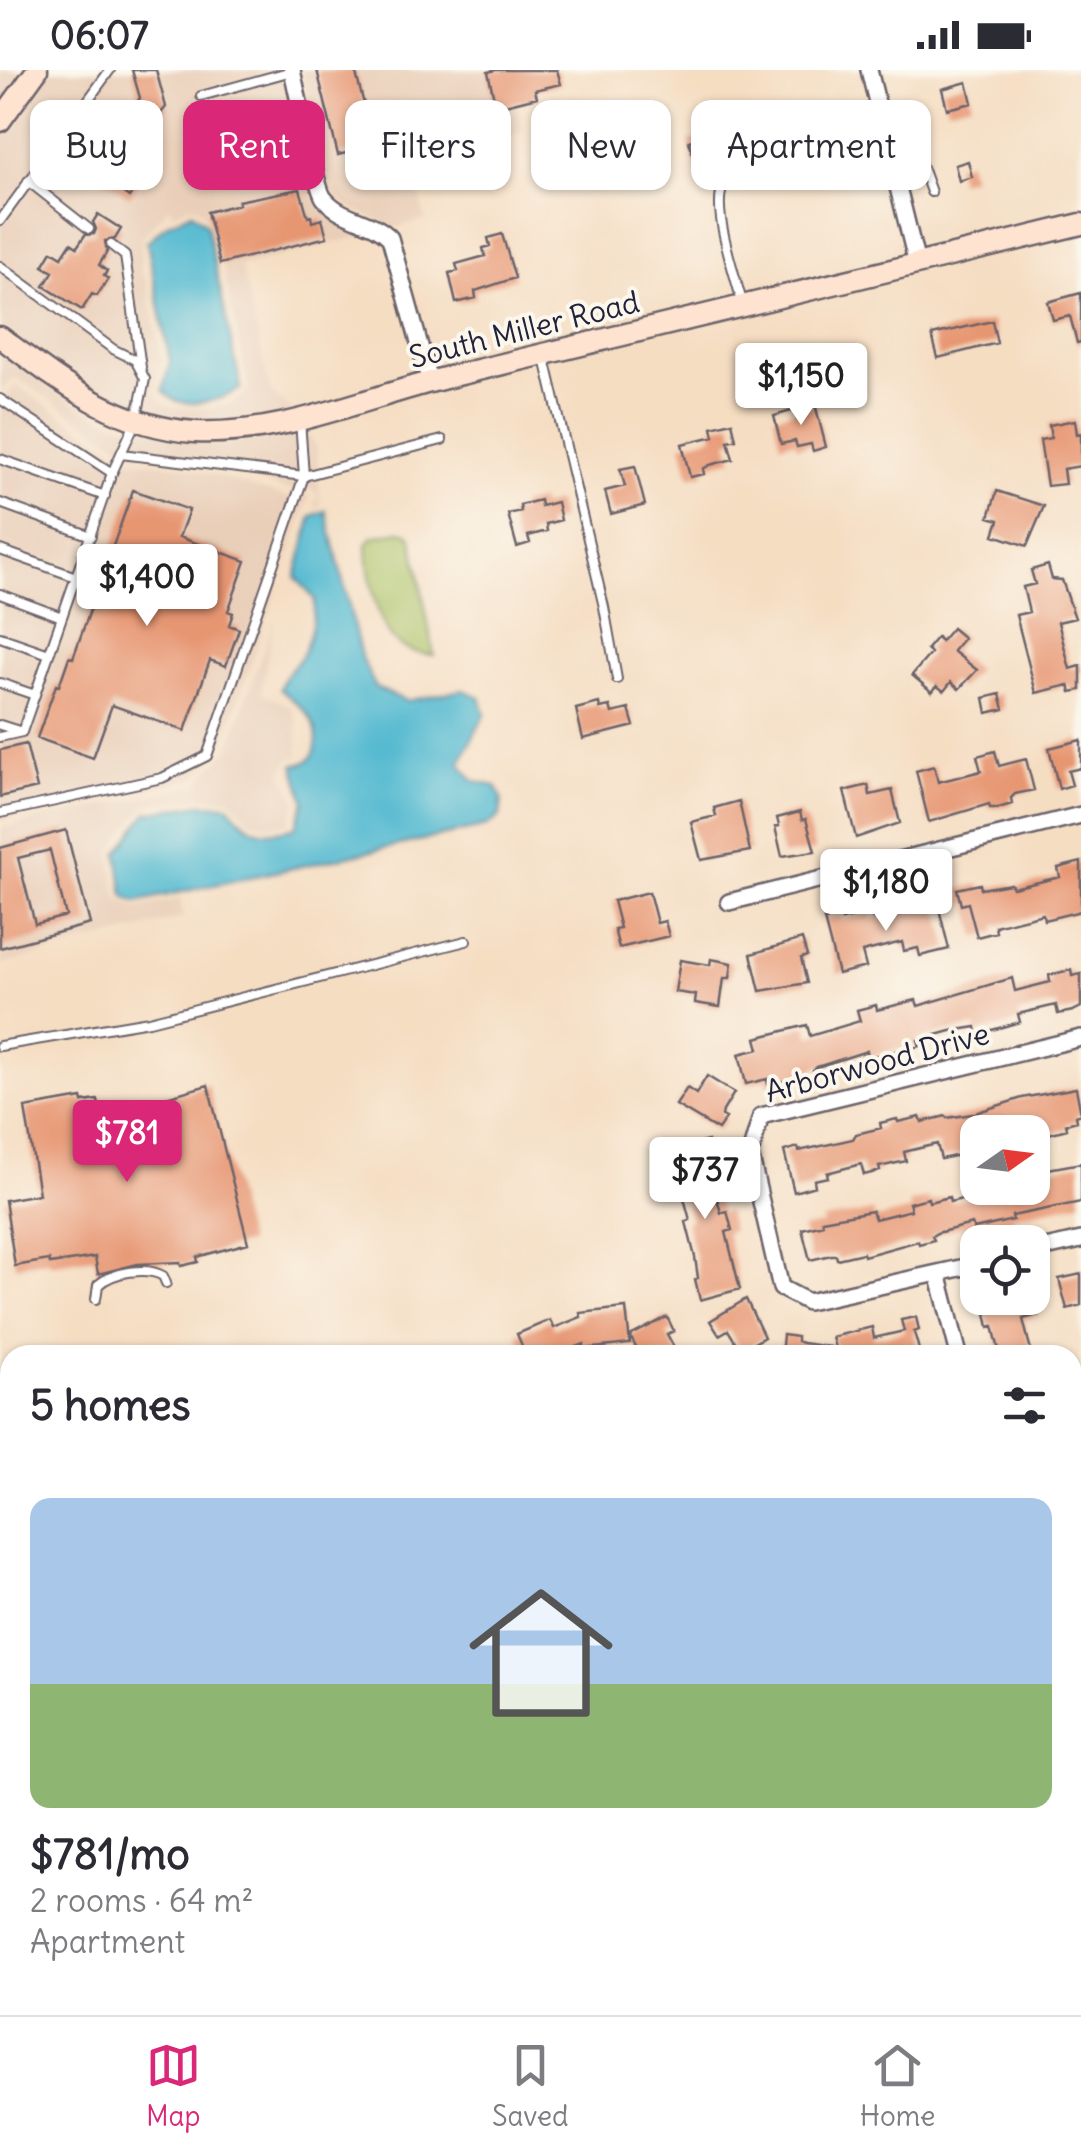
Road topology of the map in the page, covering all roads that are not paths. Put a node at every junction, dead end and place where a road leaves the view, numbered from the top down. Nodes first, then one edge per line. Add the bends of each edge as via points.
1 (37, 70) edge
2 (110, 70) edge
3 (292, 70) edge
4 (869, 70) edge
5 (201, 96) dead end
6 (299, 100) edge
7 (876, 100) edge
8 (0, 121) edge
9 (28, 181) junction
10 (320, 190) edge
11 (722, 190) edge
12 (899, 190) edge
13 (0, 221) edge
14 (1081, 224) edge
15 (89, 229) dead end
16 (112, 245) dead end
17 (917, 264) junction
18 (0, 266) edge
19 (744, 306) junction
20 (0, 337) edge
21 (544, 354) junction
22 (142, 367) junction
23 (430, 382) junction
24 (4, 403) edge
25 (0, 416) edge
26 (300, 420) junction
27 (136, 421) junction
28 (442, 440) dead end
29 (121, 454) junction
30 (0, 459) edge
31 (112, 472) junction
32 (304, 476) junction
33 (105, 496) junction
34 (0, 503) edge
35 (91, 536) junction
36 (0, 550) edge
37 (76, 577) junction
38 (0, 594) edge
39 (62, 617) junction
40 (0, 637) edge
41 (50, 654) junction
42 (617, 679) dead end
43 (0, 683) edge
44 (36, 695) junction
45 (0, 725) edge
46 (22, 732) junction
47 (0, 737) edge
48 (0, 813) edge
49 (1081, 815) edge
50 (728, 902) dead end
51 (466, 942) dead end
52 (1081, 1038) edge
53 (0, 1046) edge
54 (1081, 1240) edge
55 (1050, 1247) edge
56 (960, 1268) edge
57 (938, 1273) junction
58 (166, 1283) dead end
59 (96, 1300) dead end
60 (956, 1345) edge

1 - 8 street
2 - 9 lane
3 - 5 lane
3 - 6 street
4 - 7 street
9 - 13 lane
9 - 15 lane
10 - 23 street via 346,215 383,230 394,246
11 - 19 lane via 721,218
12 - 17 street
14 - 17 street, South Miller Road
16 - 22 lane via 125,256
17 - 19 street, South Miller Road
18 - 22 lane
19 - 21 street, South Miller Road
20 - 27 street, South Miller Road via 76,393
21 - 23 street, South Miller Road
21 - 42 lane
22 - 27 lane
23 - 26 street, South Miller Road
24 - 25 lane
24 - 31 lane
26 - 27 street, South Miller Road via 193,432
26 - 32 lane
27 - 29 lane
28 - 32 lane
29 - 31 lane
29 - 32 lane
30 - 33 lane
31 - 33 lane
32 - 48 lane via 207,756 162,778
33 - 35 lane
34 - 35 lane
35 - 37 lane
36 - 37 lane
37 - 39 lane
38 - 39 lane
39 - 41 lane
40 - 41 lane
41 - 44 lane
43 - 44 lane
44 - 46 lane
45 - 46 lane
46 - 47 lane
49 - 50 street
51 - 53 lane via 149,1021
52 - 57 street, Arborwood Drive via 762,1116 750,1154 780,1288 808,1302
54 - 55 street
56 - 57 street, Arborwood Drive
57 - 60 street
58 - 59 lane via 150,1270 106,1278

